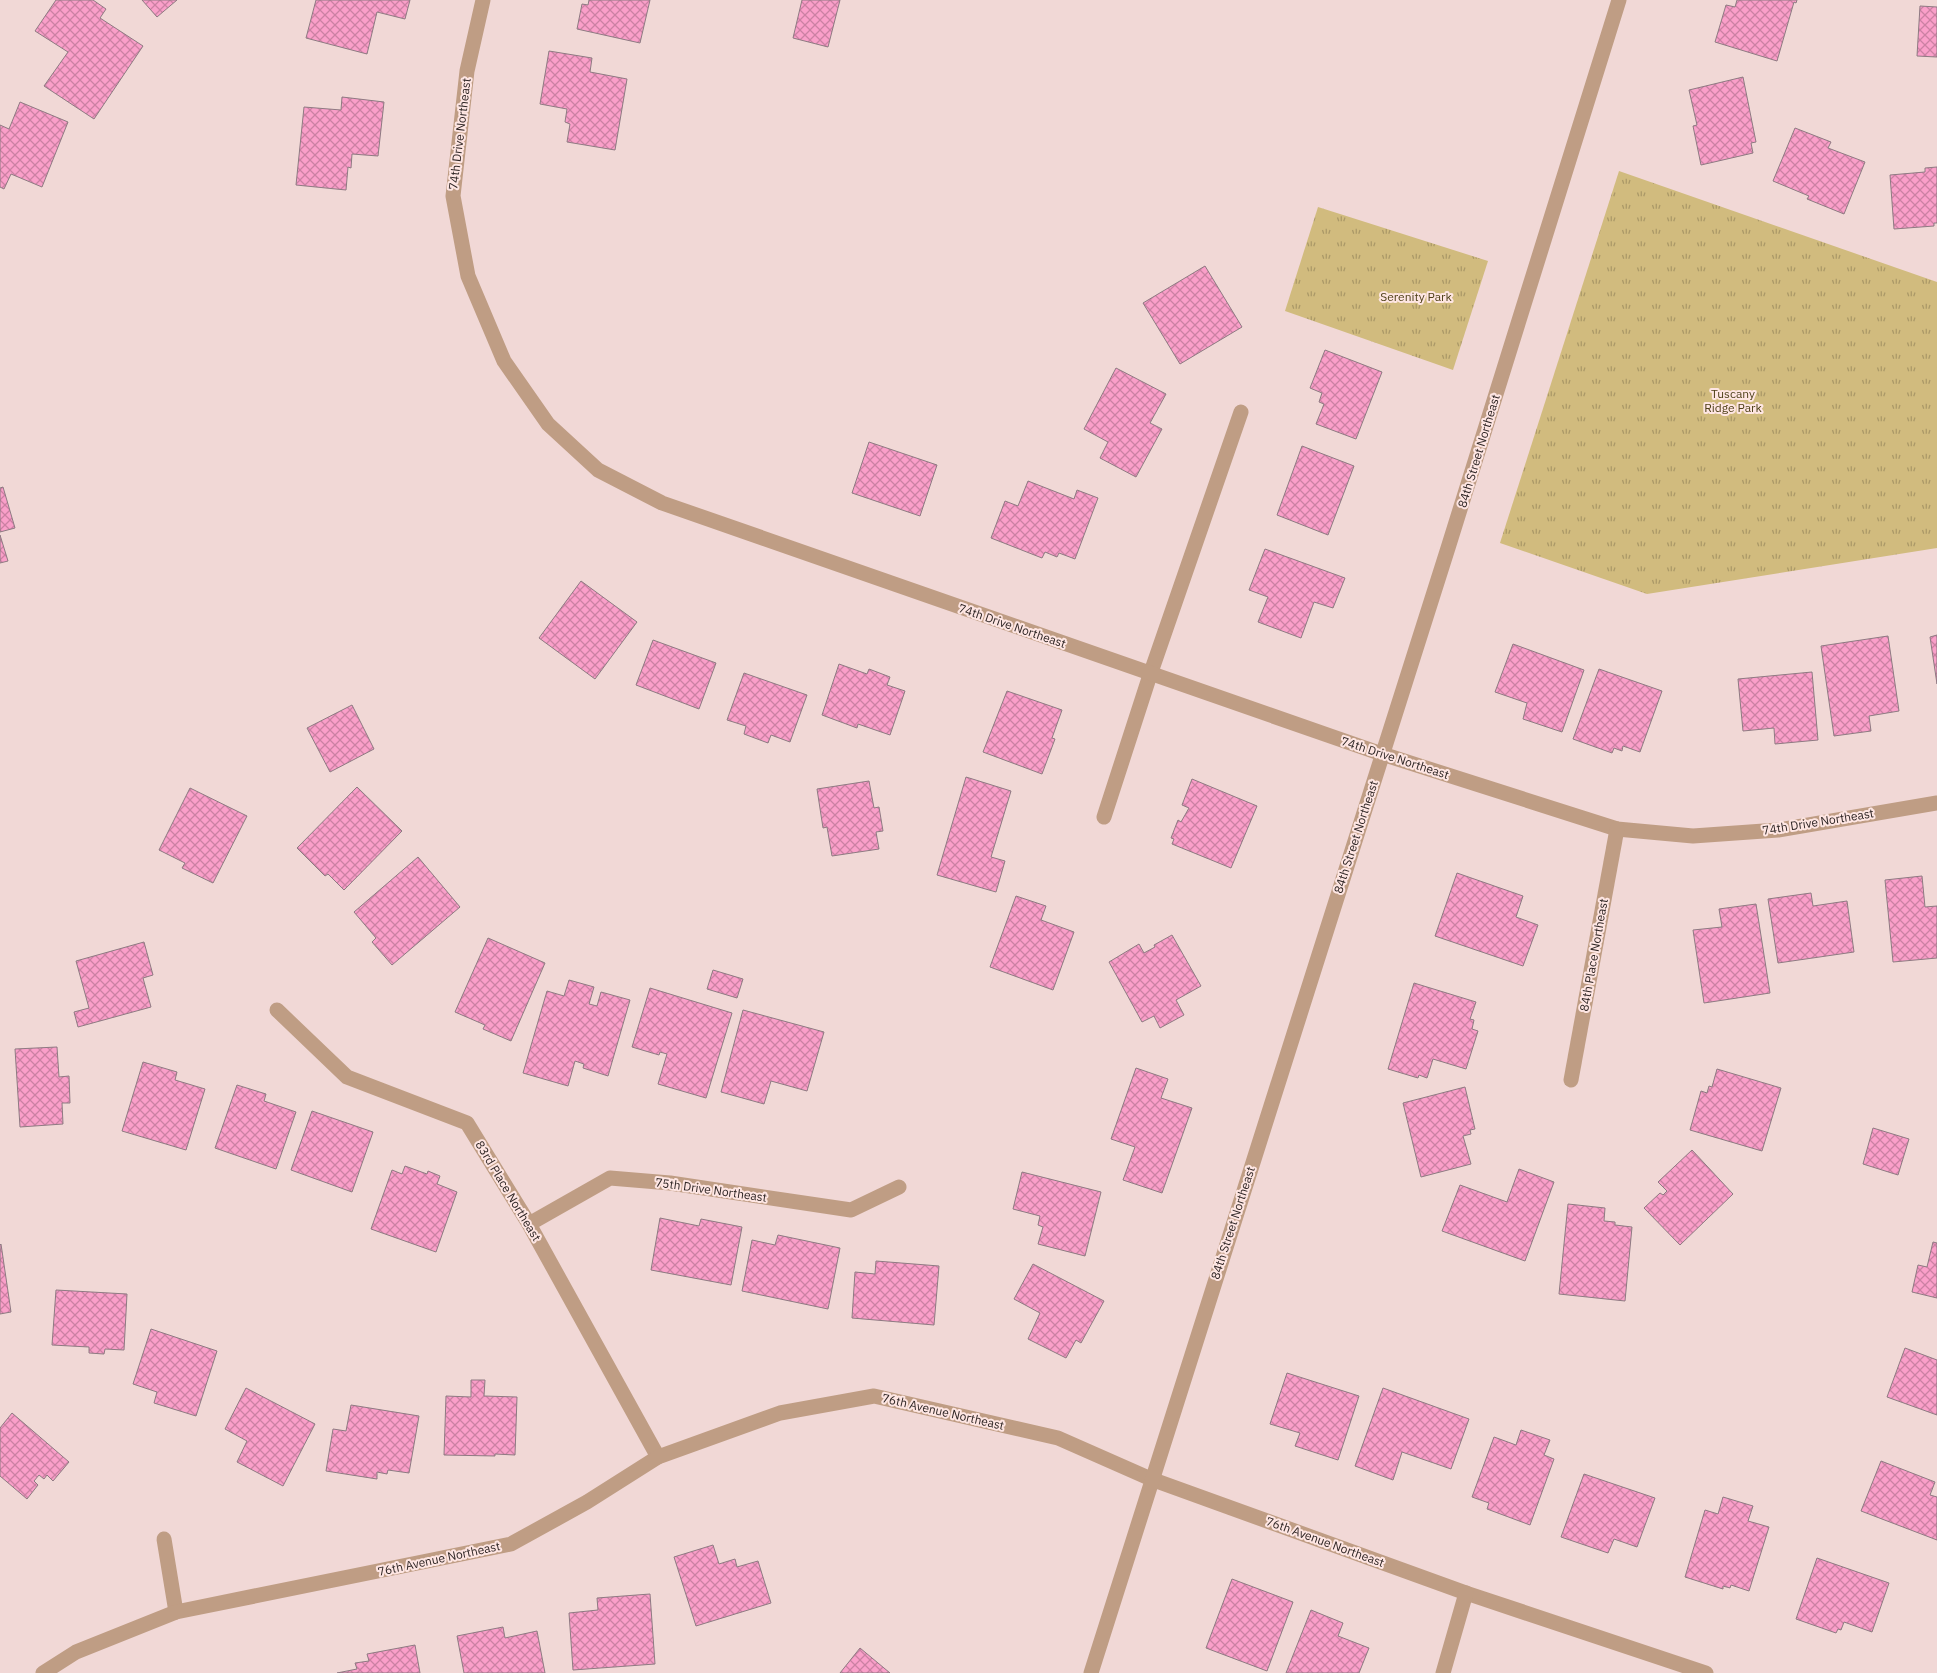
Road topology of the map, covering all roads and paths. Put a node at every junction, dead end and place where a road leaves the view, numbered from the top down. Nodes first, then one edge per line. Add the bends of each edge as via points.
1 (483, 0) edge
2 (1619, 0) edge
3 (1241, 412) dead end
4 (1150, 675) junction
5 (1382, 754) junction
6 (1937, 803) edge
7 (1104, 817) dead end
8 (1617, 829) junction
9 (276, 1010) dead end
10 (1571, 1080) dead end
11 (899, 1187) dead end
12 (529, 1224) junction
13 (658, 1457) junction
14 (1151, 1479) junction
15 (164, 1539) dead end
16 (1466, 1593) junction
17 (176, 1612) junction
18 (43, 1673) edge
19 (1091, 1673) edge
20 (1443, 1673) edge
21 (1706, 1673) edge

1 - 4 street, 74th Drive Northeast via 467,71 453,196 468,276 504,361 548,424 598,470 662,503
2 - 5 street, 84th Street Northeast
3 - 4 street
4 - 5 street, 74th Drive Northeast
4 - 7 street
5 - 8 street, 74th Drive Northeast
5 - 14 street, 84th Street Northeast
6 - 8 street, 74th Drive Northeast via 1778,830 1693,836
8 - 10 street, 84th Place Northeast
9 - 12 street, 83rd Place Northeast via 347,1077 467,1123
11 - 12 street, 75th Drive Northeast via 851,1210 670,1183 610,1178
12 - 13 street, 83rd Place Northeast
13 - 14 street, 76th Avenue Northeast via 780,1413 874,1396 1058,1438
13 - 17 street, 76th Avenue Northeast via 587,1502 511,1544
14 - 16 street, 76th Avenue Northeast
14 - 19 street, 84th Street Northeast
15 - 17 street
16 - 20 street
16 - 21 street, 76th Avenue Northeast
17 - 18 street, 76th Avenue Northeast via 76,1652

